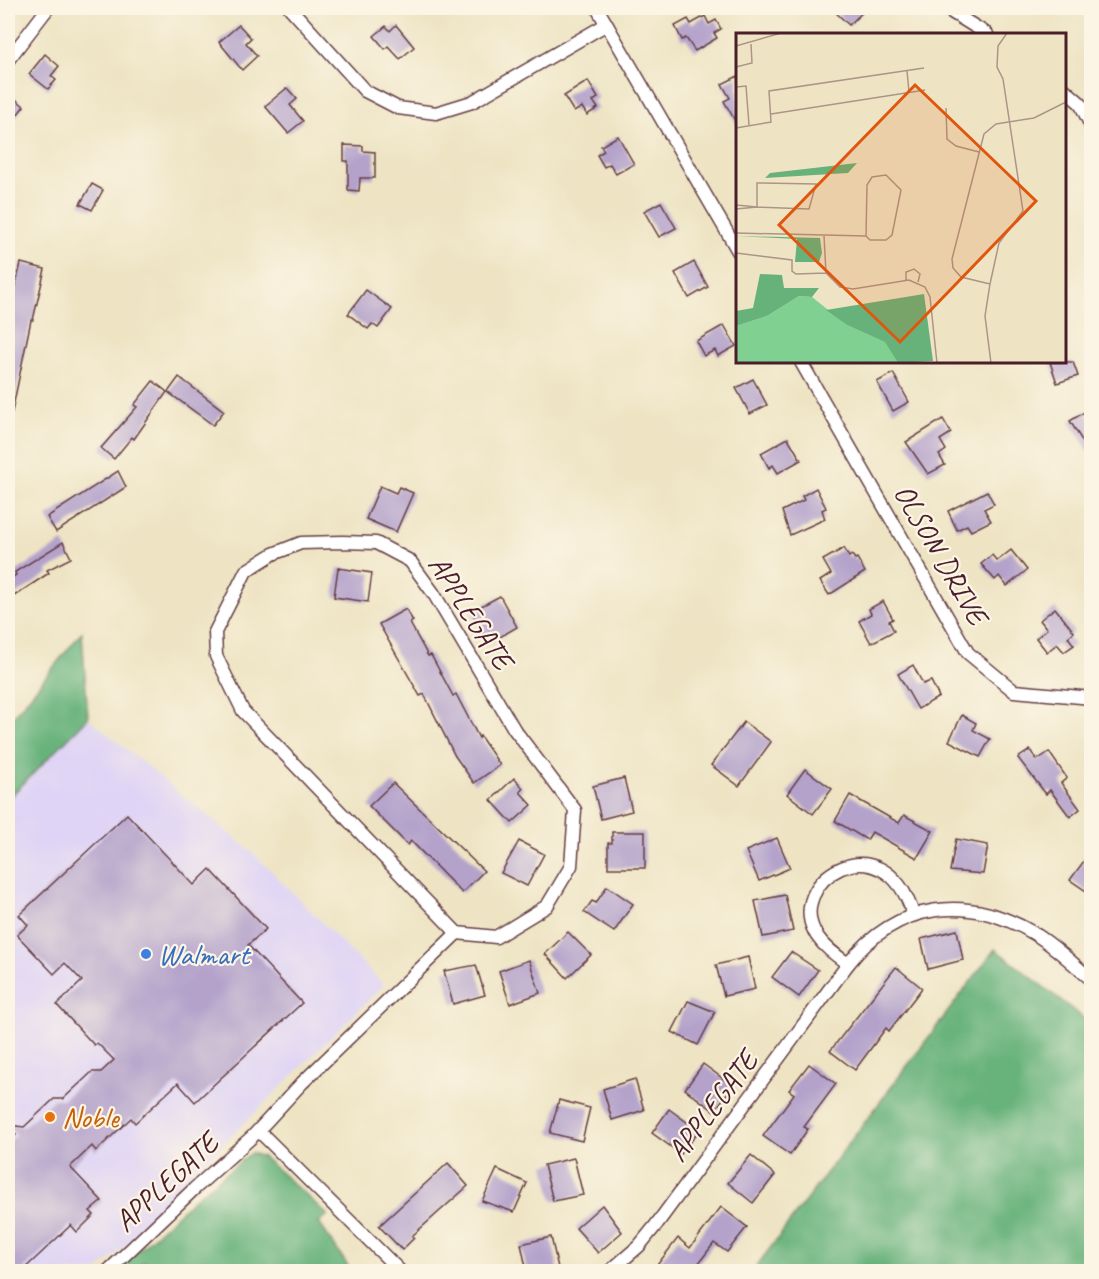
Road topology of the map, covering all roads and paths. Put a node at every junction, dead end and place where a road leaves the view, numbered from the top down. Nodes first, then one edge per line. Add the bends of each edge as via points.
1 (48, 8) edge
2 (290, 8) edge
3 (597, 8) edge
4 (945, 8) edge
5 (607, 24) junction
6 (985, 33) edge
7 (8, 60) edge
8 (1066, 90) edge
9 (1092, 128) edge
10 (736, 248) edge
11 (802, 363) edge
12 (1092, 698) edge
13 (913, 914) junction
14 (457, 933) junction
15 (848, 964) junction
16 (1092, 980) edge
17 (259, 1131) junction
18 (107, 1272) edge
19 (401, 1272) edge
20 (609, 1272) edge

1 - 7 street
2 - 5 street via 364,91 398,108 436,113 472,102
3 - 5 street
4 - 6 street
5 - 10 street
8 - 9 street via 1080,103
11 - 12 street, OLSON DRIVE via 968,653 1014,691
13 - 15 street, APPLEGATE via 877,933
13 - 15 street via 901,886 885,870 848,864 833,872 820,884 813,900 811,922 817,936
13 - 16 street, APPLEGATE via 969,909 1003,917 1037,935
14 - 14 street, APPLEGATE via 243,711 229,687 216,656 216,633 246,571 273,554 301,543 376,543 410,561 434,594 514,729 575,810 571,866 547,906 496,937
14 - 17 street, APPLEGATE via 302,1083
15 - 20 street, APPLEGATE via 656,1225
17 - 18 street, APPLEGATE
17 - 19 street, APPLEGATE

